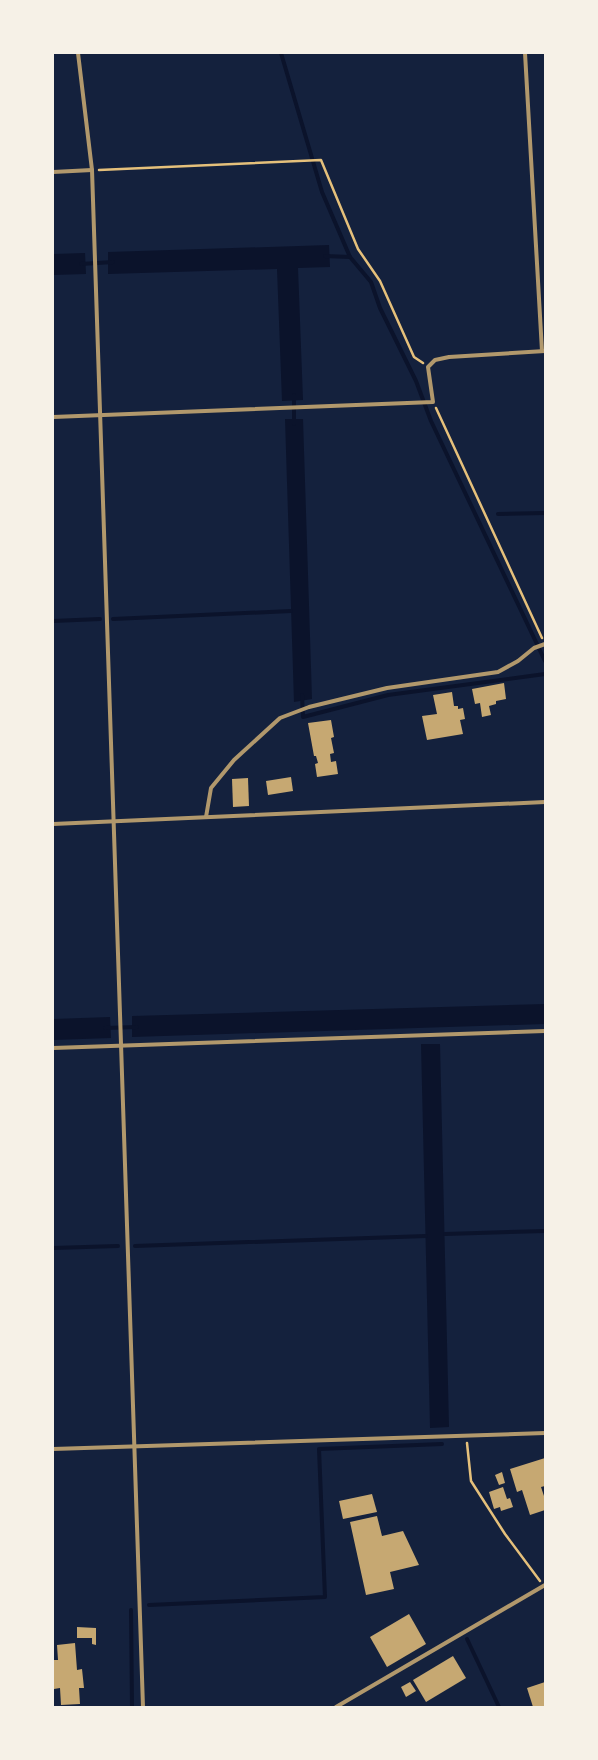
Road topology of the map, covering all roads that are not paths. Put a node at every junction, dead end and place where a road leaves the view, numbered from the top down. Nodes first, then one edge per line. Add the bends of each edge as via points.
1 (78, 53) edge
2 (525, 53) edge
3 (92, 170) junction
4 (53, 172) edge
5 (544, 351) edge
6 (100, 416) junction
7 (53, 417) edge
8 (545, 644) edge
9 (545, 802) edge
10 (206, 817) junction
11 (114, 822) junction
12 (53, 824) edge
13 (545, 1031) edge
14 (121, 1046) junction
15 (53, 1048) edge
16 (545, 1433) edge
17 (135, 1446) junction
18 (53, 1449) edge
19 (544, 1587) edge
20 (143, 1707) edge
21 (336, 1707) edge

1 - 3 street
2 - 5 street
3 - 4 street
3 - 6 street
5 - 6 street via 435,360 428,367 433,402
6 - 7 street
6 - 11 street
8 - 10 street via 534,648 498,672 387,688 309,707 280,718 211,788
9 - 10 street
10 - 11 street
11 - 12 street
11 - 14 street
13 - 14 street
14 - 15 street
14 - 17 street
16 - 17 street
17 - 18 street
17 - 20 street
19 - 21 street

